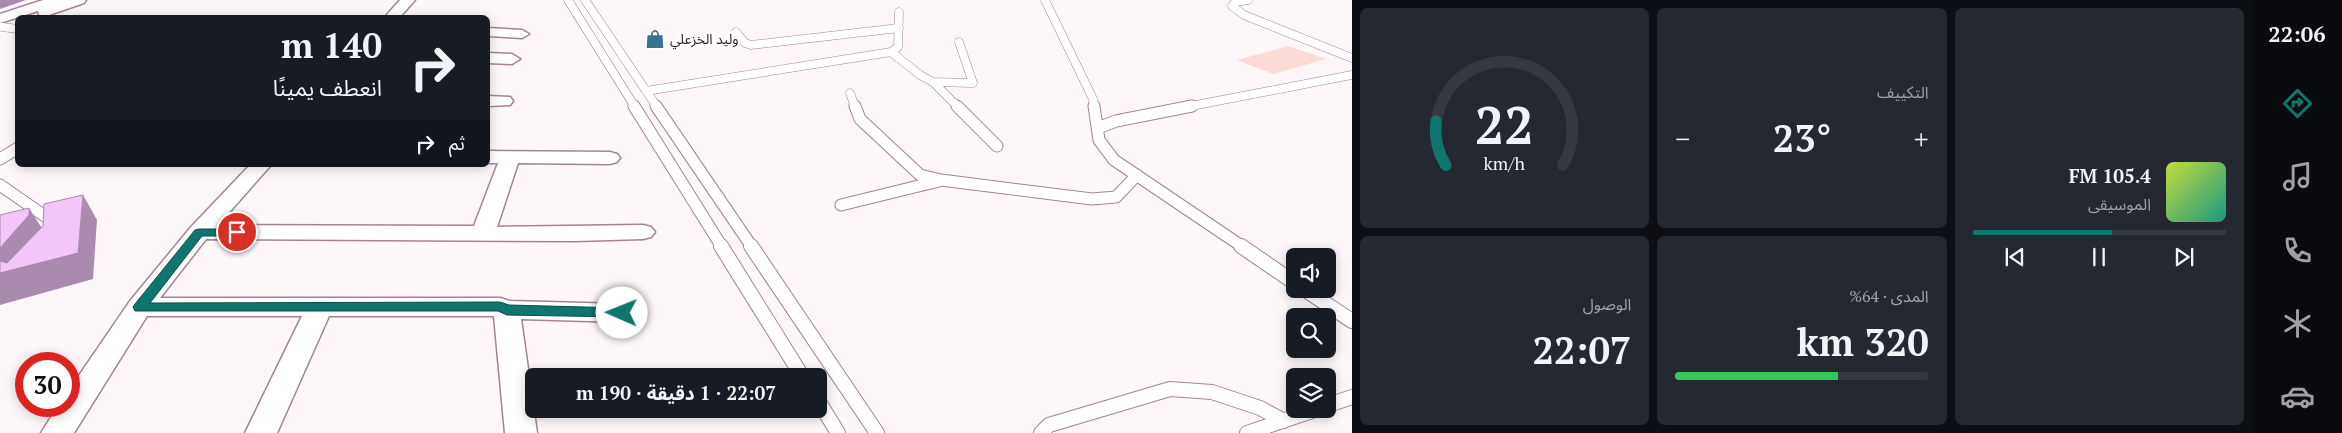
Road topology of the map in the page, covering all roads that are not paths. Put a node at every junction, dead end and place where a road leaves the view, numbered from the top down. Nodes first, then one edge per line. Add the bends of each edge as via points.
1 (57, 0) edge
2 (79, 0) edge
3 (408, 0) edge
4 (568, 0) edge
5 (585, 0) edge
6 (1045, 0) edge
7 (1248, 0) edge
8 (899, 12) dead end
9 (23, 15) edge
10 (37, 15) edge
11 (393, 15) edge
12 (15, 19) edge
13 (15, 23) edge
14 (1, 25) edge
15 (15, 28) edge
16 (899, 28) junction
17 (490, 32) edge
18 (736, 32) dead end
19 (522, 34) dead end
20 (959, 42) dead end
21 (891, 52) junction
22 (490, 58) edge
23 (1352, 58) edge
24 (512, 59) dead end
25 (1352, 75) edge
26 (933, 82) junction
27 (646, 91) junction
28 (850, 93) dead end
29 (1098, 128) junction
30 (997, 146) dead end
31 (15, 150) edge
32 (490, 157) edge
33 (510, 157) junction
34 (610, 158) dead end
35 (0, 159) edge
36 (259, 167) edge
37 (1137, 175) junction
38 (942, 180) junction
39 (0, 185) edge
40 (841, 205) dead end
41 (199, 232) junction
42 (643, 232) dead end
43 (483, 234) junction
44 (52, 239) edge
45 (1286, 277) edge
46 (1318, 298) edge
47 (140, 307) junction
48 (320, 307) junction
49 (507, 310) junction
50 (622, 313) dead end
51 (1352, 321) edge
52 (797, 368) edge
53 (1352, 397) edge
54 (1336, 403) edge
55 (827, 415) edge
56 (1290, 418) edge
57 (1284, 420) junction
58 (1267, 430) edge
59 (57, 433) edge
60 (260, 433) edge
61 (521, 433) edge
62 (838, 433) edge
63 (877, 433) edge
64 (1041, 433) edge
65 (1248, 433) edge

1 - 9 street
2 - 10 street
3 - 11 street
4 - 52 lane
5 - 27 lane
6 - 29 lane via 1093,99
7 - 23 lane via 1235,2 1232,6 1244,15
8 - 16 lane
12 - 14 street
13 - 14 street
14 - 15 lane
16 - 18 lane via 752,45
16 - 21 lane via 898,47
17 - 19 street
20 - 26 lane via 973,83
21 - 26 lane
21 - 27 lane
22 - 24 street
25 - 29 lane via 1143,115
26 - 30 lane
27 - 63 lane
28 - 38 lane via 860,119 920,175
29 - 37 lane via 1099,140 1105,150
31 - 35 lane
32 - 33 street
33 - 34 street
33 - 43 street
36 - 41 street
37 - 38 lane via 1116,197 1092,200
37 - 45 lane
38 - 40 lane
39 - 44 lane via 52,221
41 - 43 street
41 - 47 street
42 - 43 street
46 - 51 lane
47 - 48 street
47 - 59 street
48 - 49 street via 500,306
48 - 60 street
49 - 50 street
49 - 61 street
53 - 54 lane
55 - 62 lane
56 - 57 lane
57 - 58 lane
57 - 64 lane via 1212,392 1170,389 1049,425
58 - 65 lane

